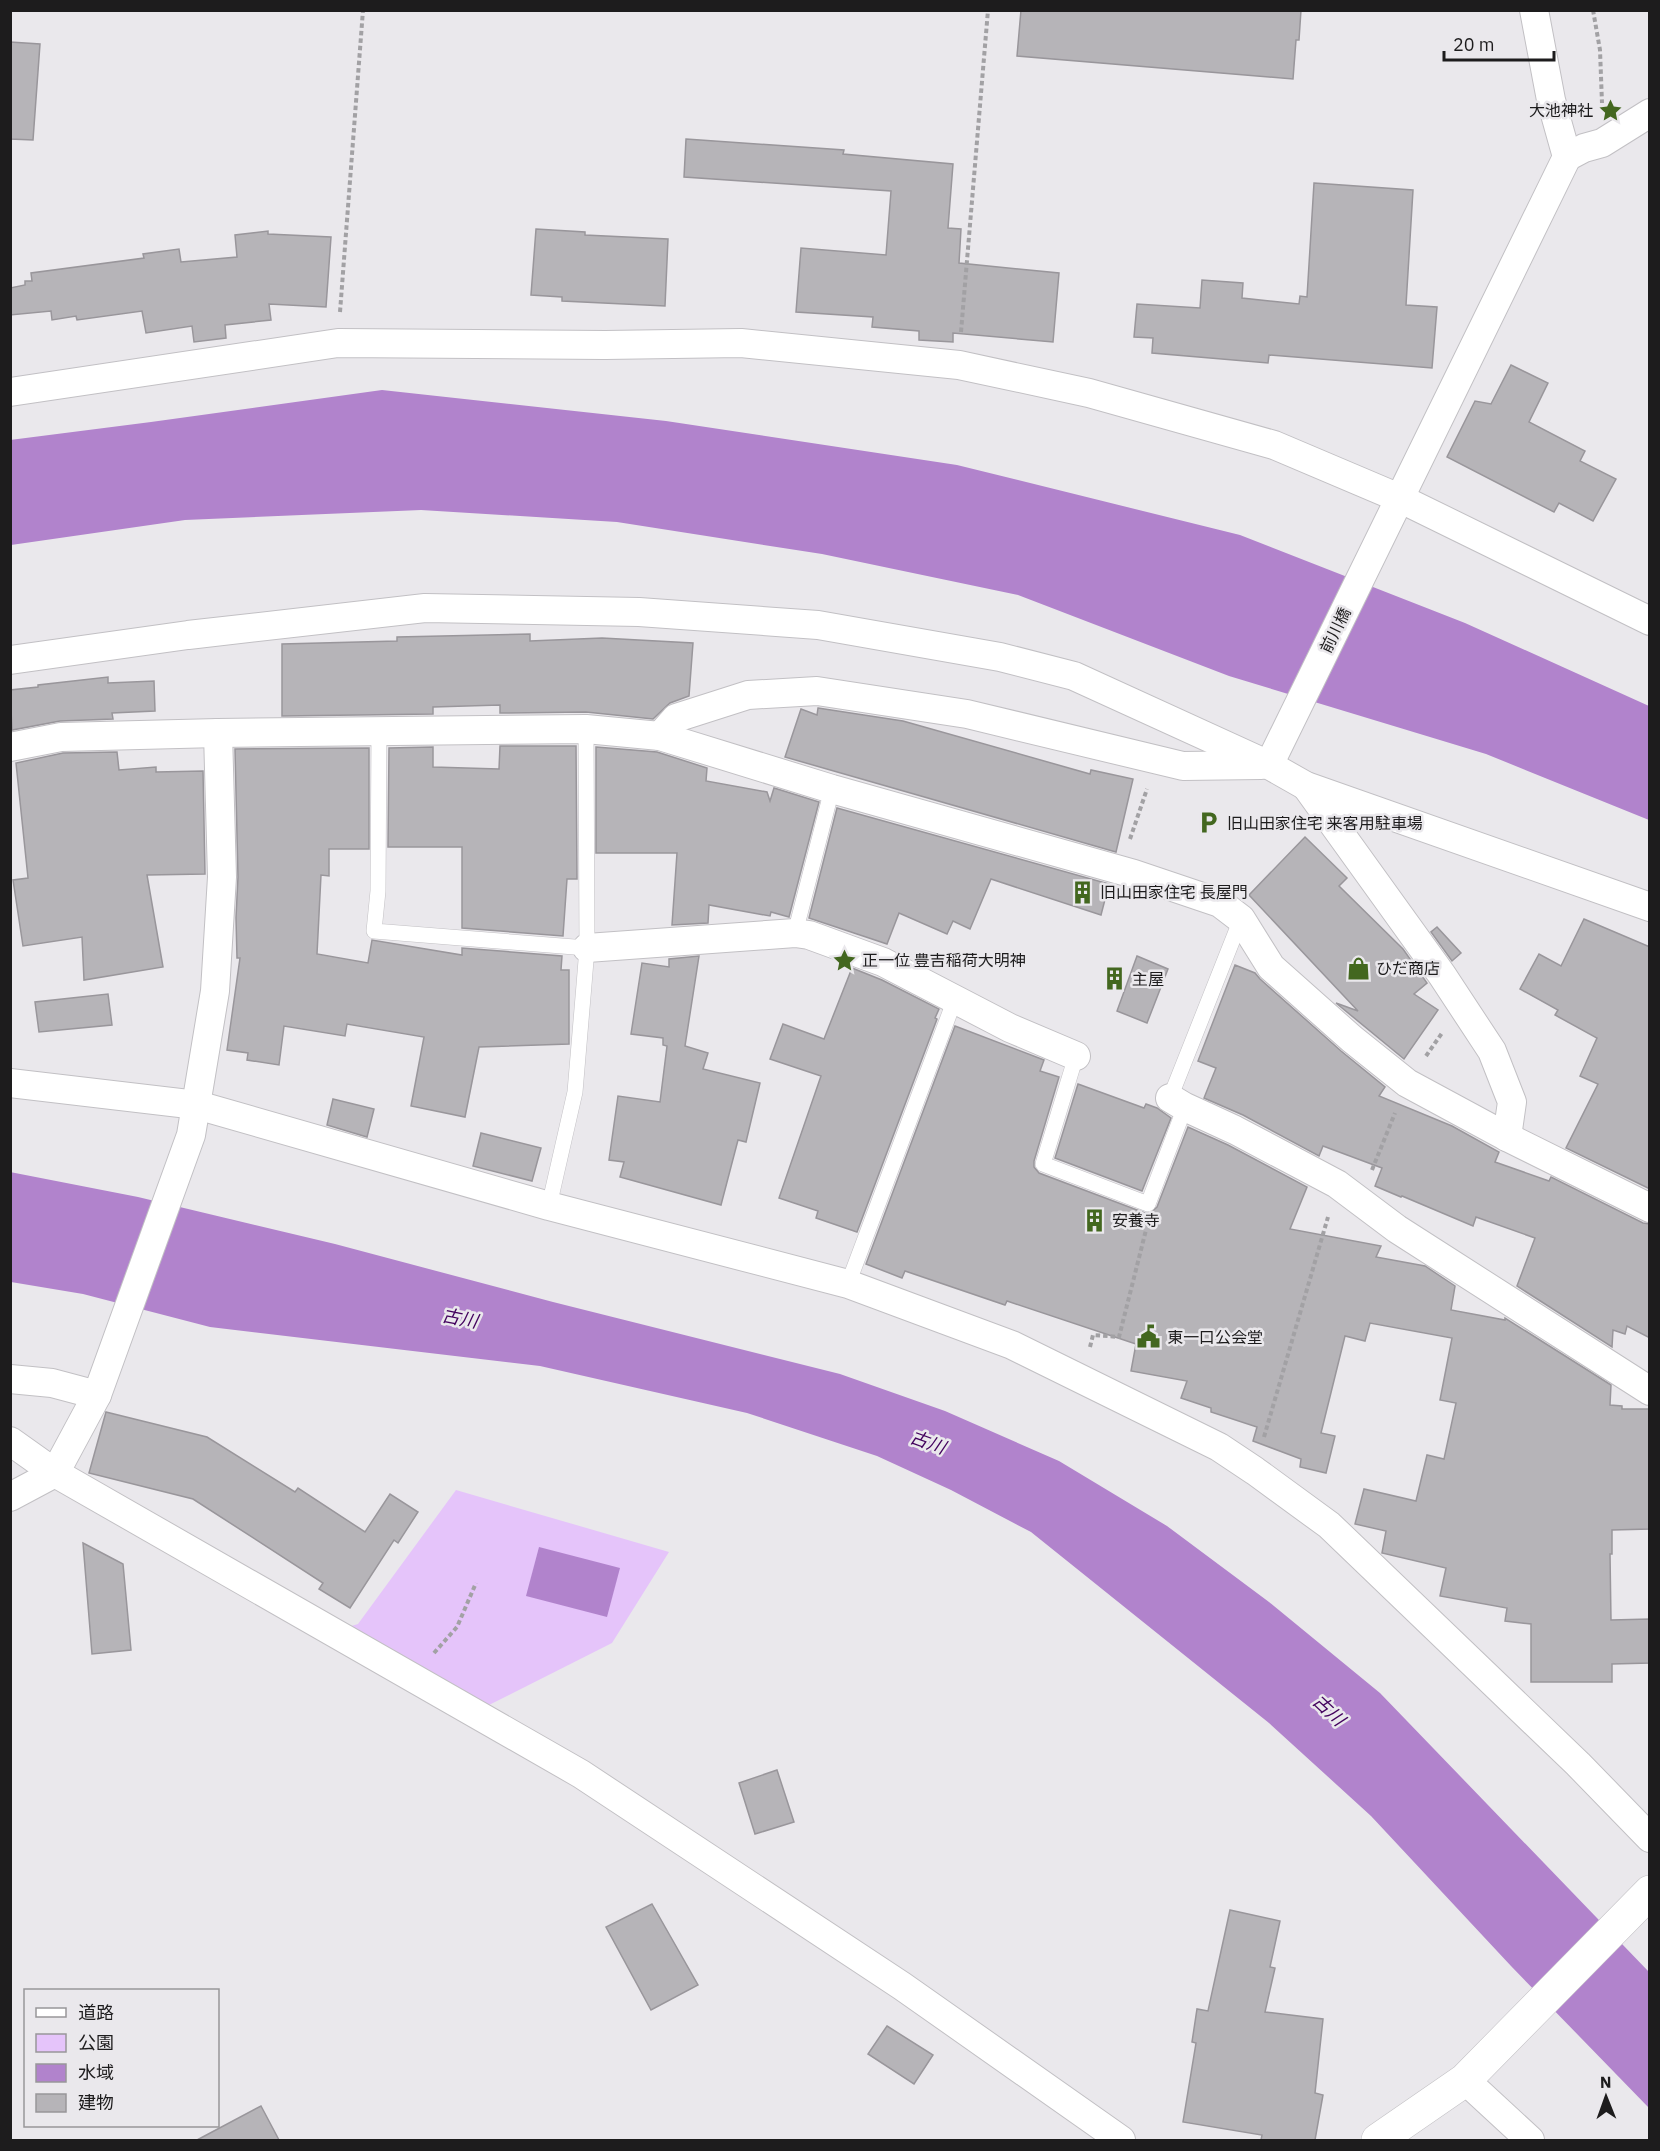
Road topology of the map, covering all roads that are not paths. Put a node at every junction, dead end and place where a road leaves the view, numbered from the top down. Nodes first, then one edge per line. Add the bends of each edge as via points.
1 (1534, 10) edge
2 (1650, 113) edge
3 (1566, 157) junction
4 (10, 392) edge
5 (1394, 509) junction
6 (1650, 621) edge
7 (10, 660) edge
8 (586, 729) junction
9 (379, 731) junction
10 (218, 734) junction
11 (660, 736) junction
12 (10, 747) edge
13 (1269, 765) junction
14 (1306, 786) junction
15 (832, 789) junction
16 (1650, 907) edge
17 (1241, 919) junction
18 (795, 933) junction
19 (587, 948) junction
20 (955, 999) junction
21 (1076, 1056) joint
22 (10, 1083) edge
23 (1177, 1103) junction
24 (197, 1105) junction
25 (1507, 1137) junction
26 (549, 1206) junction
27 (1650, 1208) edge
28 (848, 1284) junction
29 (10, 1379) edge
30 (100, 1384) junction
31 (1650, 1391) edge
32 (10, 1441) edge
33 (55, 1473) junction
34 (10, 1497) edge
35 (1650, 1838) edge
36 (1650, 1892) edge
37 (1473, 2072) junction
38 (1120, 2140) edge
39 (1378, 2140) edge
40 (1530, 2140) edge

1 - 3 street
2 - 3 street via 1602,142
3 - 5 street, 前川橋
4 - 5 street via 338,343 741,343 958,365 1089,393 1274,445
5 - 6 street
5 - 13 street, 前川橋
7 - 13 street via 425,608 639,612 818,625 1000,657 1074,676
8 - 9 street
8 - 11 street
8 - 19 lane
9 - 10 street
9 - 19 lane via 374,931
10 - 12 street via 61,737
10 - 24 street via 222,877 217,968
11 - 13 street via 676,718 748,695 817,691 967,714 1183,766
11 - 15 street
13 - 14 street
14 - 16 street
14 - 25 street via 1442,975 1492,1052 1512,1102
15 - 17 street via 1134,874 1220,903
15 - 18 lane
17 - 23 lane
17 - 25 street via 1271,967 1352,1039 1407,1083
18 - 19 street
18 - 20 street via 883,962
19 - 26 lane via 575,1092
20 - 21 street
20 - 28 lane
21 - 23 lane via 1042,1164 1148,1204
22 - 24 street
23 - 31 street via 1337,1184 1396,1229
24 - 26 street
24 - 30 street via 191,1135
25 - 27 street
26 - 28 street
28 - 35 street via 1012,1345 1219,1448 1255,1470 1329,1525
29 - 30 street
30 - 33 street
32 - 33 street
33 - 34 street
33 - 38 street via 581,1774 902,1986
36 - 37 street
37 - 39 street
37 - 40 street

